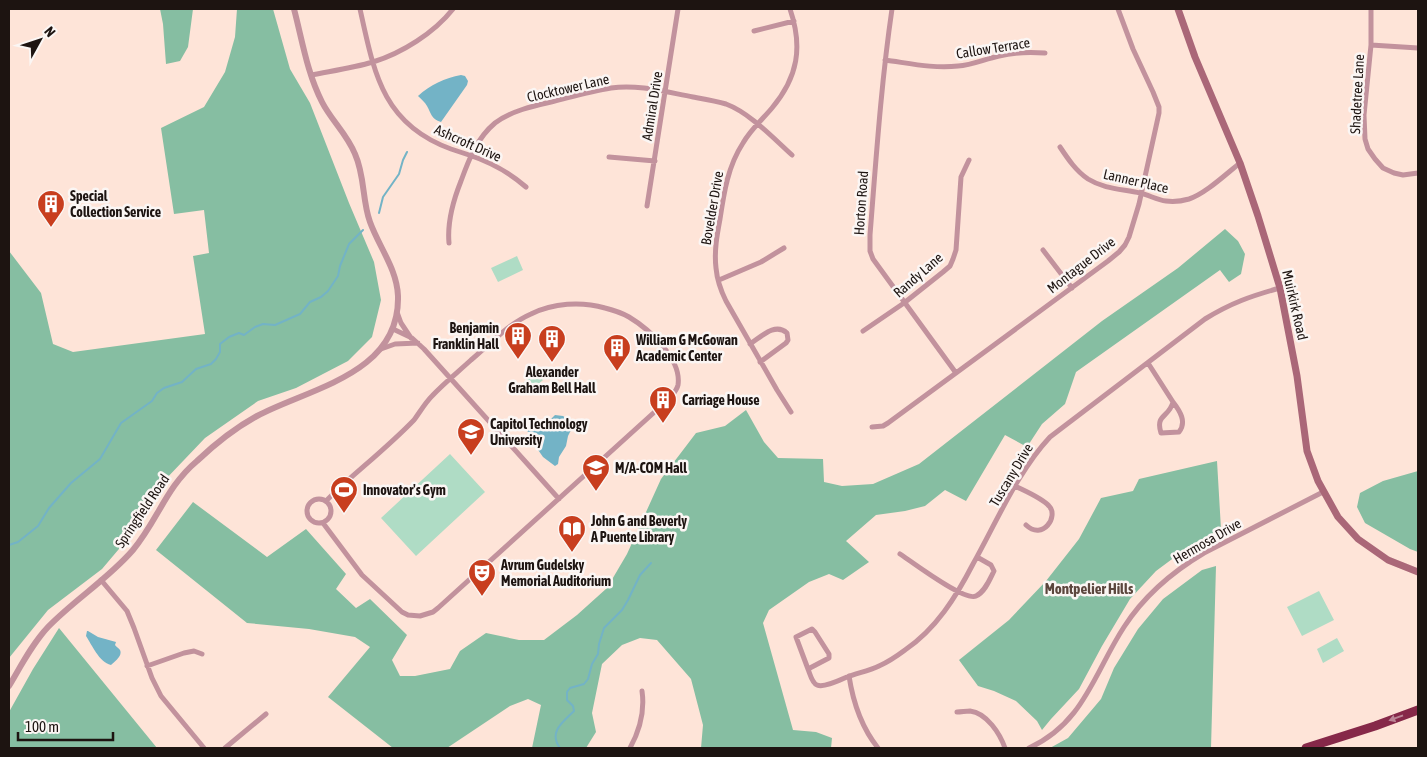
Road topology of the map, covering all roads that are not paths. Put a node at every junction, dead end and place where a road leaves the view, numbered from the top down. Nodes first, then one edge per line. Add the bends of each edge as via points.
1 (294, 9) edge
2 (360, 9) edge
3 (453, 9) edge
4 (678, 9) edge
5 (790, 9) edge
6 (892, 9) edge
7 (1118, 9) edge
8 (1178, 9) edge
9 (1371, 9) edge
10 (794, 22) junction
11 (754, 30) dead end
12 (1371, 46) junction
13 (1418, 48) edge
14 (1045, 53) dead end
15 (885, 60) junction
16 (372, 62) junction
17 (311, 75) junction
18 (664, 91) junction
19 (757, 124) junction
20 (1060, 147) dead end
21 (471, 155) junction
22 (792, 155) dead end
23 (609, 157) dead end
24 (969, 160) dead end
25 (655, 161) junction
26 (1240, 164) junction
27 (1418, 173) edge
28 (526, 187) dead end
29 (1141, 193) junction
30 (647, 206) dead end
31 (449, 243) dead end
32 (784, 248) dead end
33 (1043, 250) dead end
34 (719, 280) junction
35 (1072, 288) junction
36 (1280, 288) junction
37 (904, 303) junction
38 (397, 312) junction
39 (392, 329) junction
40 (863, 331) dead end
41 (412, 338) junction
42 (418, 343) junction
43 (750, 344) junction
44 (380, 349) junction
45 (760, 362) junction
46 (1148, 363) junction
47 (956, 373) junction
48 (451, 379) junction
49 (1173, 402) junction
50 (791, 412) dead end
51 (872, 427) dead end
52 (1015, 486) junction
53 (1323, 492) junction
54 (560, 499) junction
55 (326, 501) junction
56 (323, 523) junction
57 (1026, 525) dead end
58 (900, 554) dead end
59 (977, 557) junction
60 (1418, 572) edge
61 (101, 580) junction
62 (958, 593) junction
63 (202, 654) dead end
64 (147, 666) junction
65 (808, 669) junction
66 (850, 676) junction
67 (9, 686) edge
68 (642, 691) dead end
69 (1418, 710) edge
70 (957, 712) dead end
71 (266, 714) dead end
72 (204, 748) edge
73 (225, 748) edge
74 (630, 748) edge
75 (878, 748) edge
76 (1005, 748) edge
77 (1029, 748) edge
78 (1306, 748) edge

1 - 17 street, Springfield Road
2 - 16 street, Ashcroft Drive
3 - 16 street via 442,22 412,43
4 - 18 street, Admiral Drive
5 - 10 street, Bovelder Drive
6 - 15 street, Horton Road
7 - 29 street, Montague Drive via 1158,108
8 - 26 main road, Muirkirk Road
9 - 12 street, Shadetree Lane
10 - 11 street
10 - 19 street, Bovelder Drive via 798,49 793,73 779,100
12 - 13 street
12 - 27 street, Shadetree Lane via 1364,115 1368,149 1383,168 1404,175
14 - 15 street, Callow Terrace via 1017,53 956,66
15 - 37 street, Horton Road via 870,244 873,260
16 - 17 street
16 - 21 street, Ashcroft Drive via 378,81 406,123 435,142
17 - 38 street, Springfield Road via 324,105 352,145 368,218 395,277
18 - 19 street, Clocktower Lane via 727,105
18 - 21 street, Clocktower Lane via 611,88 538,105 496,123
18 - 25 street, Admiral Drive
19 - 22 street, Clocktower Lane
19 - 34 street, Bovelder Drive via 737,153 726,183 716,239
20 - 29 street, Lanner Place via 1074,167 1088,179 1107,187
21 - 28 street, Ashcroft Drive via 511,175
21 - 31 street, Clocktower Lane via 452,206
23 - 25 street
24 - 37 street, Randy Lane via 961,177 954,259 950,266
25 - 30 street, Admiral Drive
26 - 29 street, Lanner Place via 1190,199 1165,201
26 - 36 main road, Muirkirk Road
29 - 35 street, Montague Drive via 1125,245
32 - 34 street
33 - 35 street
34 - 43 street, Bovelder Drive via 726,301
35 - 47 street, Montague Drive
36 - 46 street, Tuscany Drive via 1226,306
36 - 53 main road, Muirkirk Road via 1307,450
37 - 40 street, Randy Lane
37 - 47 street, Horton Road
38 - 39 street, Springfield Road
38 - 41 street
39 - 41 street
39 - 44 street, Springfield Road
41 - 42 street
42 - 44 street via 394,344
42 - 48 street
43 - 45 street, Bovelder Drive
43 - 45 street via 776,328 787,332 786,343
44 - 61 street, Springfield Road via 352,373 255,417 218,442 183,474 139,542
45 - 50 street, Bovelder Drive
46 - 49 street
46 - 52 street, Tuscany Drive via 1050,437 1031,459
47 - 51 street, Montague Drive via 888,423
48 - 54 street
48 - 54 street via 515,323 537,311 556,306 583,304 613,310 635,321 658,341 674,363 678,379 676,390
48 - 55 street via 432,396 408,426
49 - 49 street via 1160,421 1162,433 1182,429 1181,413
52 - 57 street via 1048,504 1053,511 1044,528 1037,531
52 - 59 street, Tuscany Drive
53 - 60 main road, Muirkirk Road via 1338,517 1358,539 1388,560
53 - 77 street, Hermosa Drive via 1204,553 1168,578 1146,598 1123,628 1074,714 1055,732
54 - 56 street via 438,608 420,616 402,612 367,581
55 - 56 street via 331,507 331,515
55 - 56 street via 314,500 307,510 312,521
58 - 62 street
59 - 62 street, Tuscany Drive
59 - 62 street via 994,567 989,581 977,596
61 - 64 street via 127,611
61 - 67 street, Springfield Road via 41,634
62 - 66 street, Tuscany Drive via 917,641 879,666
63 - 64 street via 184,652
64 - 72 street via 161,696
65 - 65 street via 796,637 812,629 829,658
65 - 66 street, Tuscany Drive via 817,685
66 - 75 street via 862,721
68 - 74 street via 642,719
69 -> 78 highway
70 - 76 street via 970,711 981,715 998,734
71 - 73 street

